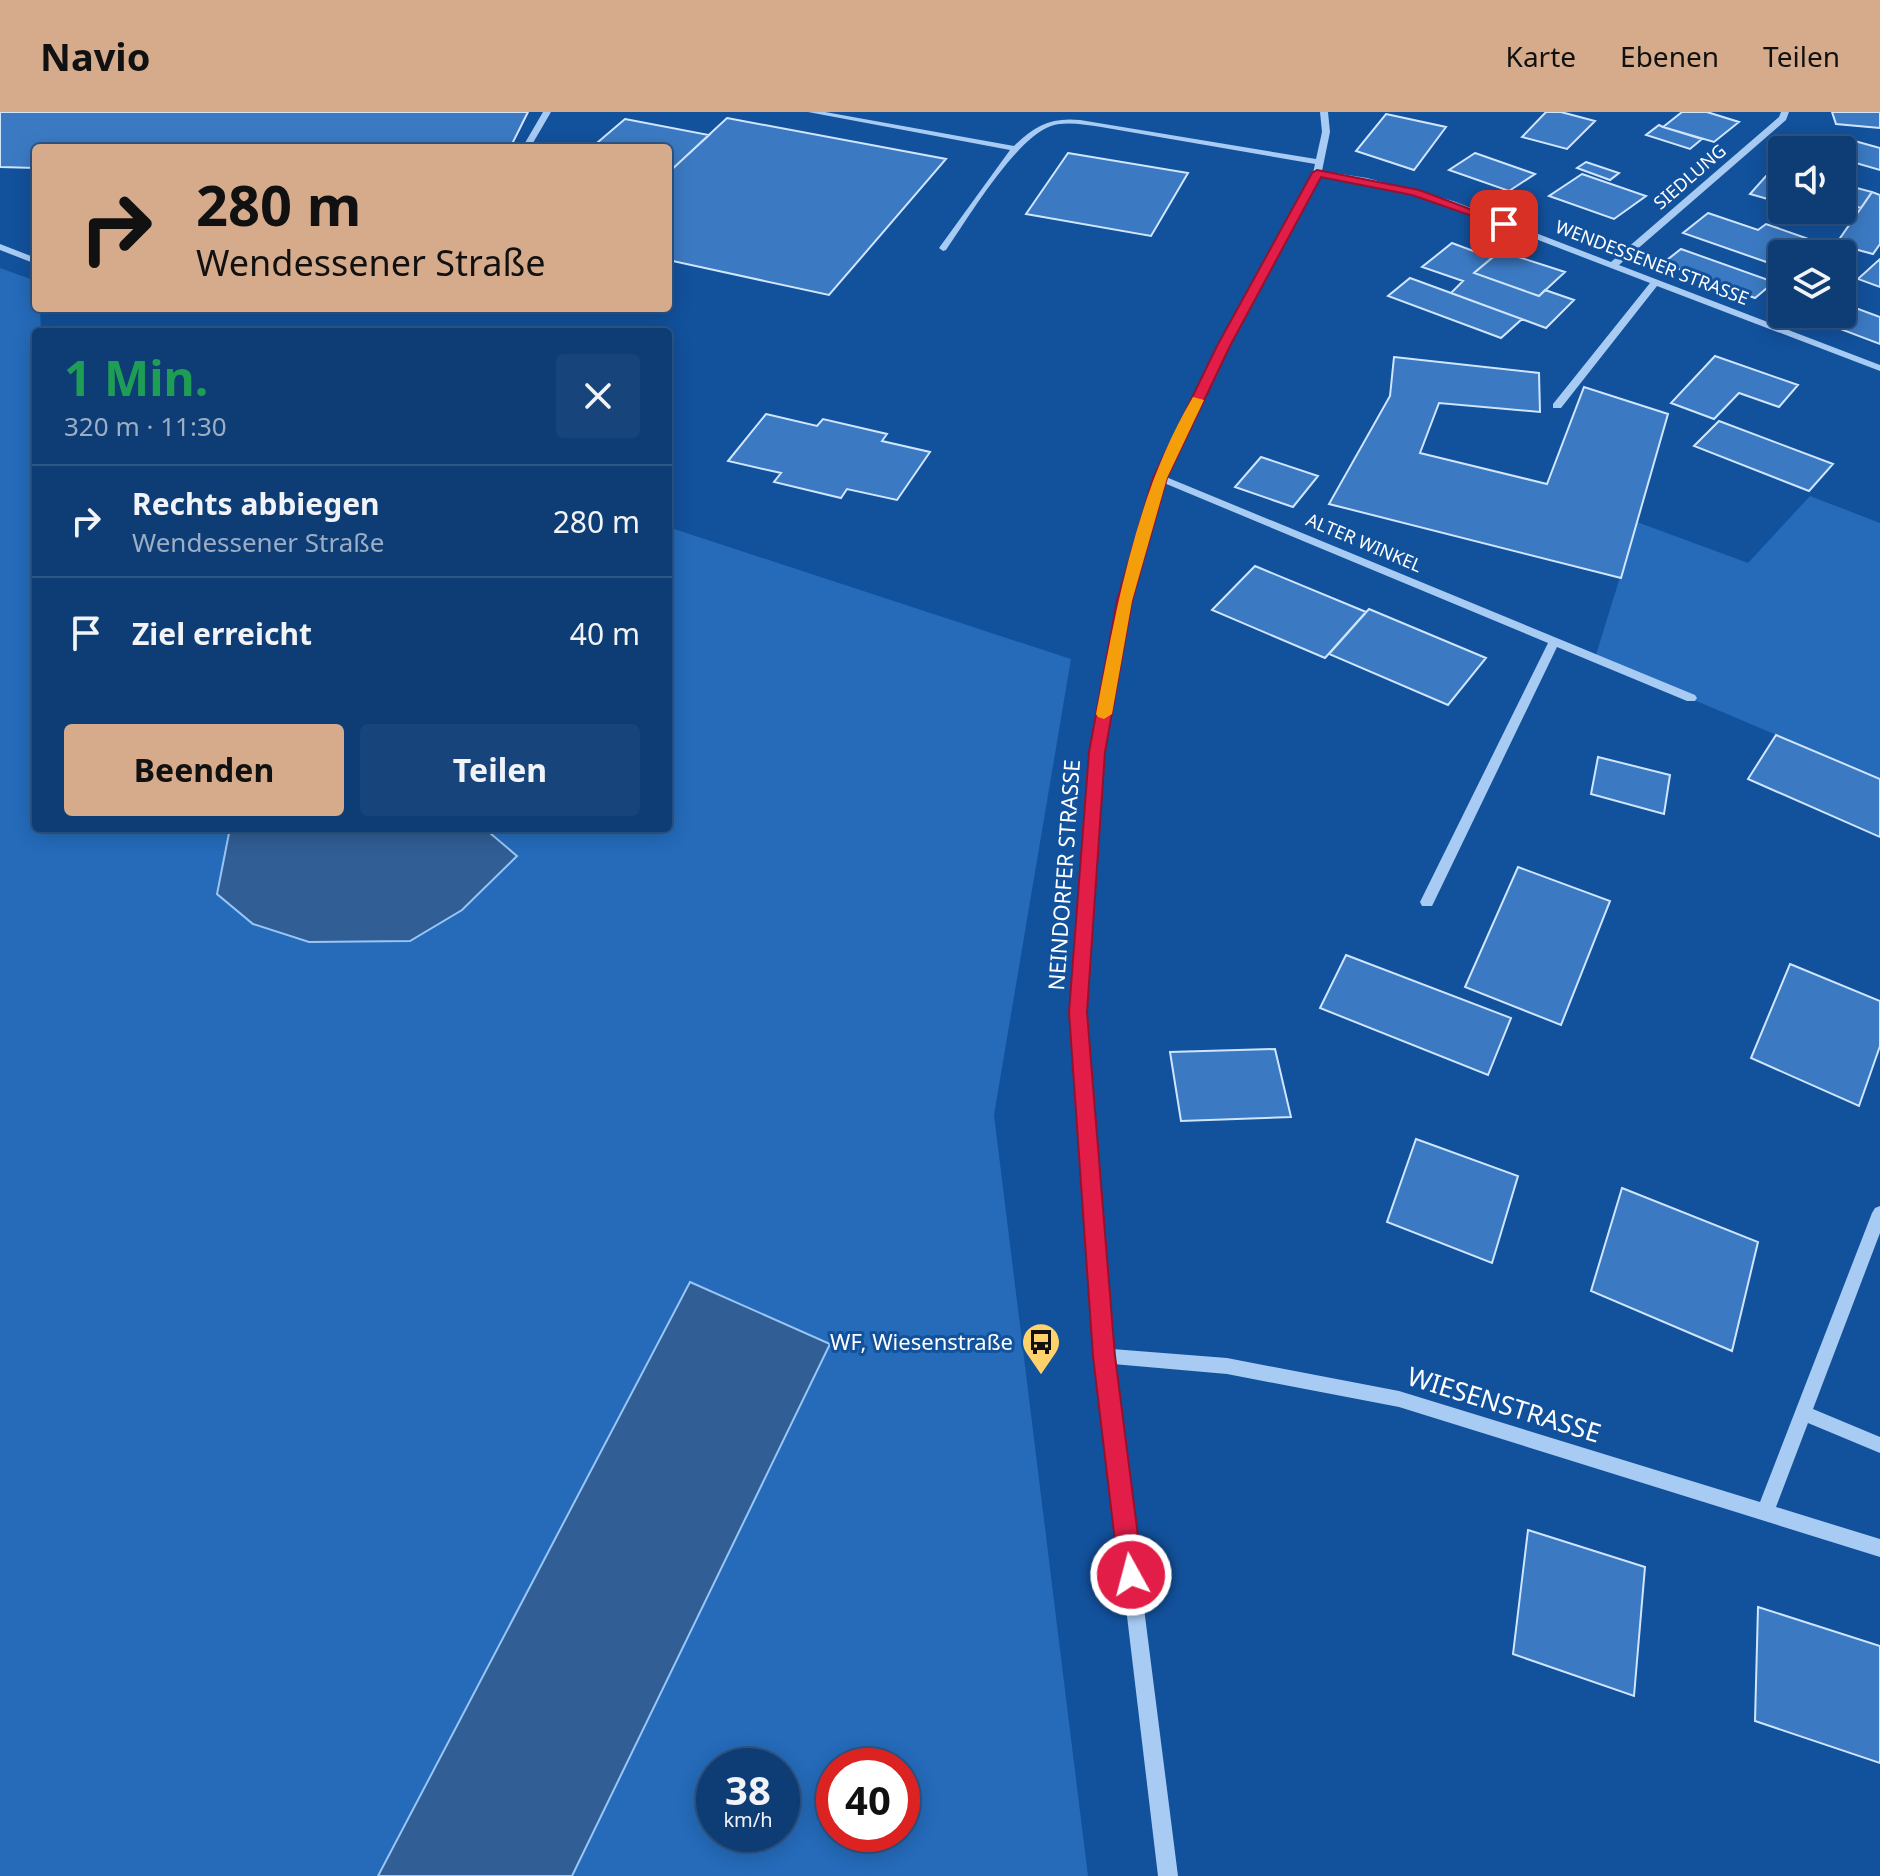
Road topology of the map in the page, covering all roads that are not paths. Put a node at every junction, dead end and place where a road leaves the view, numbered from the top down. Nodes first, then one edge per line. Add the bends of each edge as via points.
1 (547, 112) edge
2 (812, 112) edge
3 (1324, 112) edge
4 (1785, 112) edge
5 (528, 144) edge
6 (1016, 149) junction
7 (1318, 167) junction
8 (0, 247) edge
9 (943, 248) dead end
10 (32, 259) edge
11 (1613, 265) junction
12 (1656, 281) junction
13 (1878, 365) edge
14 (1557, 406) dead end
15 (1160, 478) junction
16 (1554, 642) junction
17 (1691, 698) dead end
18 (1427, 902) dead end
19 (1880, 1213) edge
20 (1104, 1356) junction
21 (1804, 1413) junction
22 (1880, 1445) edge
23 (1765, 1513) junction
24 (1880, 1548) edge
25 (1168, 1876) edge

1 - 5 street
2 - 6 street
3 - 7 street, NEINDORFER STRASSE via 1326,132
4 - 11 street, SIEDLUNG
6 - 7 street, WENDESSENER STRASSE via 1045,125 1066,122
6 - 9 street, WENDESSENER STRASSE
7 - 11 street, WENDESSENER STRASSE via 1438,200
7 - 15 street, NEINDORFER STRASSE
8 - 10 street
11 - 12 street, WENDESSENER STRASSE
12 - 13 street, WENDESSENER STRASSE
12 - 14 street
15 - 16 street, ALTER WINKEL
15 - 20 street, NEINDORFER STRASSE via 1125,601 1097,752 1078,1012
16 - 17 street, ALTER WINKEL
16 - 18 street
19 - 21 street
20 - 23 street, WIESENSTRASSE via 1227,1366 1399,1399
20 - 25 street, NEINDORFER STRASSE
21 - 22 street
21 - 23 street
23 - 24 street, WIESENSTRASSE

